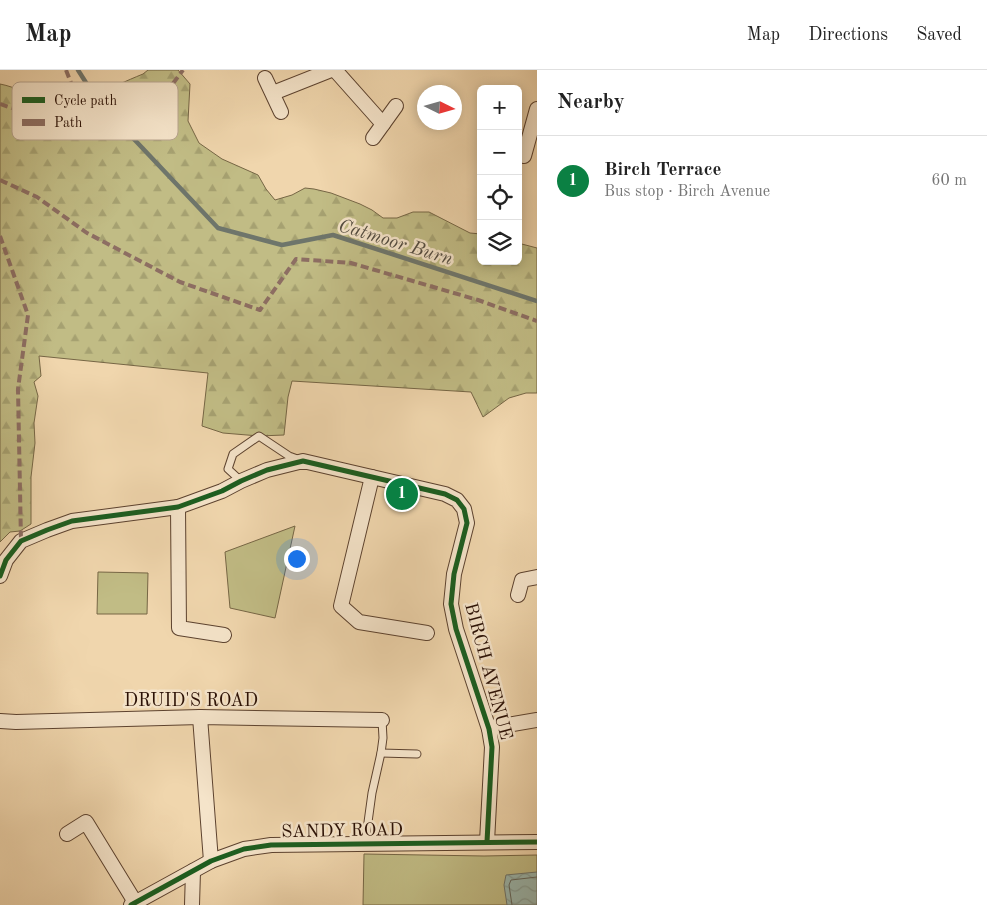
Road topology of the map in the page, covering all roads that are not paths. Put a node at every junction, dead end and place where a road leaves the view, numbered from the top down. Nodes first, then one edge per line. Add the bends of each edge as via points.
1 (333, 70) edge
2 (266, 78) dead end
3 (272, 93) junction
4 (396, 106) dead end
5 (537, 109) edge
6 (281, 112) dead end
7 (383, 124) junction
8 (372, 138) dead end
9 (524, 156) dead end
10 (303, 461) junction
11 (372, 477) junction
12 (241, 481) junction
13 (178, 507) junction
14 (0, 576) edge
15 (537, 577) edge
16 (518, 594) dead end
17 (427, 633) dead end
18 (224, 635) dead end
19 (200, 717) junction
20 (382, 720) joint
21 (537, 720) edge
22 (0, 721) edge
23 (489, 729) junction
24 (381, 754) junction
25 (417, 754) dead end
26 (67, 834) dead end
27 (487, 842) junction
28 (537, 842) edge
29 (365, 844) junction
30 (212, 861) junction
31 (193, 871) junction
32 (133, 904) edge
33 (192, 905) edge

1 - 3 street
1 - 7 street
2 - 3 street
3 - 6 street
4 - 7 street
5 - 9 street
7 - 8 street
10 - 11 street, BIRCH AVENUE
10 - 12 street, BIRCH AVENUE
10 - 12 lane via 289,456 259,436 233,454 228,469
11 - 17 street via 342,606 359,622
11 - 23 street, BIRCH AVENUE via 445,494 457,500 464,509 467,523 454,574 451,604
12 - 13 street, BIRCH AVENUE
13 - 14 street, BIRCH AVENUE via 72,521 47,530 21,541 6,560
13 - 18 street via 179,628
15 - 16 street via 522,580
19 - 20 street, DRUID'S ROAD
19 - 22 street, DRUID'S ROAD
19 - 30 street
20 - 24 lane
21 - 23 street
23 - 27 street, BIRCH AVENUE via 492,747
24 - 25 lane
24 - 29 lane
26 - 32 street via 86,822
27 - 28 street, SANDY ROAD
27 - 29 street, SANDY ROAD
29 - 30 street, SANDY ROAD via 271,845 244,849
30 - 31 street, SANDY ROAD
31 - 32 street, SANDY ROAD
31 - 33 street

